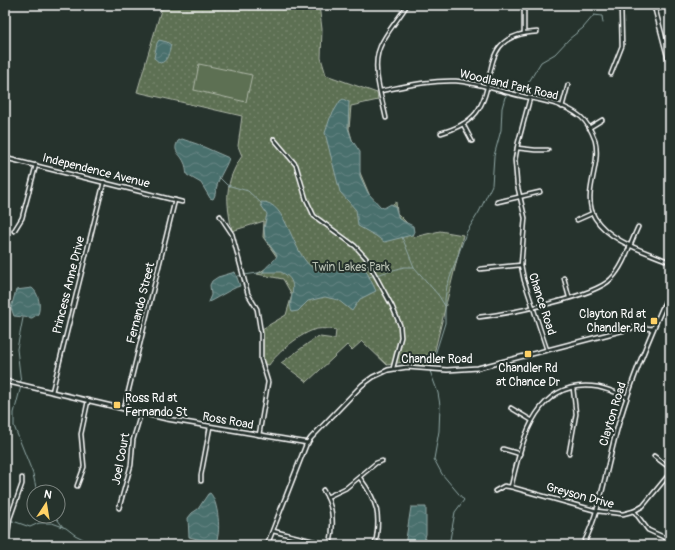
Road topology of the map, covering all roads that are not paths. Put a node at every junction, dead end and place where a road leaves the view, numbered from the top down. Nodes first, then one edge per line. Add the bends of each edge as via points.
1 (407, 5) edge
2 (524, 5) edge
3 (621, 5) edge
4 (654, 5) edge
5 (668, 5) edge
6 (655, 10) junction
7 (537, 32) dead end
8 (524, 33) junction
9 (670, 66) edge
10 (611, 74) dead end
11 (568, 85) dead end
12 (486, 87) junction
13 (381, 91) junction
14 (530, 98) junction
15 (562, 107) junction
16 (386, 118) dead end
17 (602, 120) dead end
18 (463, 124) junction
19 (590, 128) junction
20 (441, 133) dead end
21 (274, 139) dead end
22 (472, 141) dead end
23 (517, 148) junction
24 (548, 150) dead end
25 (5, 158) edge
26 (36, 165) junction
27 (104, 182) junction
28 (540, 192) dead end
29 (520, 197) junction
30 (175, 200) junction
31 (182, 202) dead end
32 (497, 202) dead end
33 (593, 213) junction
34 (220, 216) dead end
35 (577, 220) dead end
36 (638, 228) dead end
37 (14, 231) dead end
38 (630, 244) junction
39 (670, 262) edge
40 (521, 265) junction
41 (480, 268) dead end
42 (564, 278) dead end
43 (670, 291) edge
44 (569, 297) junction
45 (533, 307) junction
46 (479, 317) dead end
47 (653, 329) junction
48 (547, 350) junction
49 (393, 368) junction
50 (5, 381) edge
51 (573, 388) junction
52 (52, 393) junction
53 (627, 397) junction
54 (88, 401) junction
55 (511, 408) dead end
56 (124, 410) junction
57 (141, 413) junction
58 (531, 420) junction
59 (210, 427) junction
60 (259, 436) junction
61 (308, 443) junction
62 (503, 450) dead end
63 (569, 453) dead end
64 (520, 454) junction
65 (654, 456) dead end
66 (382, 462) dead end
67 (670, 468) edge
68 (670, 473) edge
69 (22, 478) dead end
70 (360, 478) junction
71 (201, 481) dead end
72 (77, 486) dead end
73 (511, 487) junction
74 (323, 490) dead end
75 (495, 491) dead end
76 (327, 497) junction
77 (119, 508) dead end
78 (597, 511) junction
79 (634, 512) junction
80 (273, 531) junction
81 (670, 540) edge
82 (6, 545) edge
83 (267, 545) edge
84 (330, 545) edge
85 (374, 545) edge
86 (583, 545) edge

1 - 13 street via 380,47 377,66
2 - 8 street
3 - 10 street via 622,46
4 - 6 street
5 - 6 street
6 - 9 street
7 - 8 street
8 - 12 street via 507,40 498,50
11 - 15 street
12 - 13 street, Woodland Park Road via 454,81 417,84
12 - 14 street, Woodland Park Road
12 - 18 street via 477,111
13 - 16 street
14 - 15 street, Woodland Park Road
14 - 23 street, Chance Road
15 - 19 street, Woodland Park Road via 580,116
17 - 19 street
18 - 20 street
18 - 22 street
19 - 33 street, Woodland Park Road via 596,150 590,194
21 - 49 street via 296,165 314,216 352,244 366,258 392,306 401,333
23 - 24 street
23 - 29 street, Chance Road via 515,169
25 - 26 street, Independence Avenue
26 - 27 street, Independence Avenue
26 - 37 street via 22,218
27 - 30 street, Independence Avenue
27 - 52 street, Princess Anne Drive
28 - 29 street
29 - 32 street
29 - 40 street, Chance Road via 525,218
30 - 31 street, Independence Avenue
30 - 56 street, Fernando Street
33 - 35 street
33 - 38 street, Woodland Park Road via 607,231
34 - 60 street via 232,234 248,294 257,309 261,334 260,359 268,382
36 - 38 street
38 - 39 street, Woodland Park Road
38 - 44 street via 617,272 607,283 594,291
40 - 41 street
40 - 45 street, Chance Road
42 - 44 street
43 - 47 street, Clayton Road
44 - 45 street
45 - 46 street
45 - 48 street, Chance Road
47 - 48 street, Chandler Road via 636,327
47 - 53 street, Clayton Road
48 - 49 street, Chandler Road via 466,370
49 - 61 street, Chandler Road via 377,374 362,385 321,425
50 - 52 street, Ross Road
51 - 53 street via 596,387
51 - 58 street via 548,401
51 - 63 street via 576,414
52 - 54 street, Ross Road
53 - 78 street, Clayton Road
54 - 56 street, Ross Road
54 - 72 street via 81,434 84,467
55 - 58 street
56 - 57 street, Ross Road
57 - 59 street, Ross Road
57 - 77 street, Joel Court
58 - 64 street
59 - 60 street, Ross Road
59 - 71 street
60 - 61 street, Ross Road
61 - 80 street, Chandler Road
62 - 64 street
64 - 73 street
65 - 67 street
66 - 70 street via 376,463
68 - 79 street via 648,501
69 - 82 street via 10,518
70 - 76 street
70 - 85 street via 372,495 378,516
73 - 75 street, Greyson Drive via 504,486
73 - 78 street, Greyson Drive
74 - 76 street
76 - 84 street via 333,518
78 - 79 street, Greyson Drive via 618,515
78 - 86 street, Clayton Road
79 - 81 street via 648,530
80 - 83 street, Chandler Road
80 - 84 street

